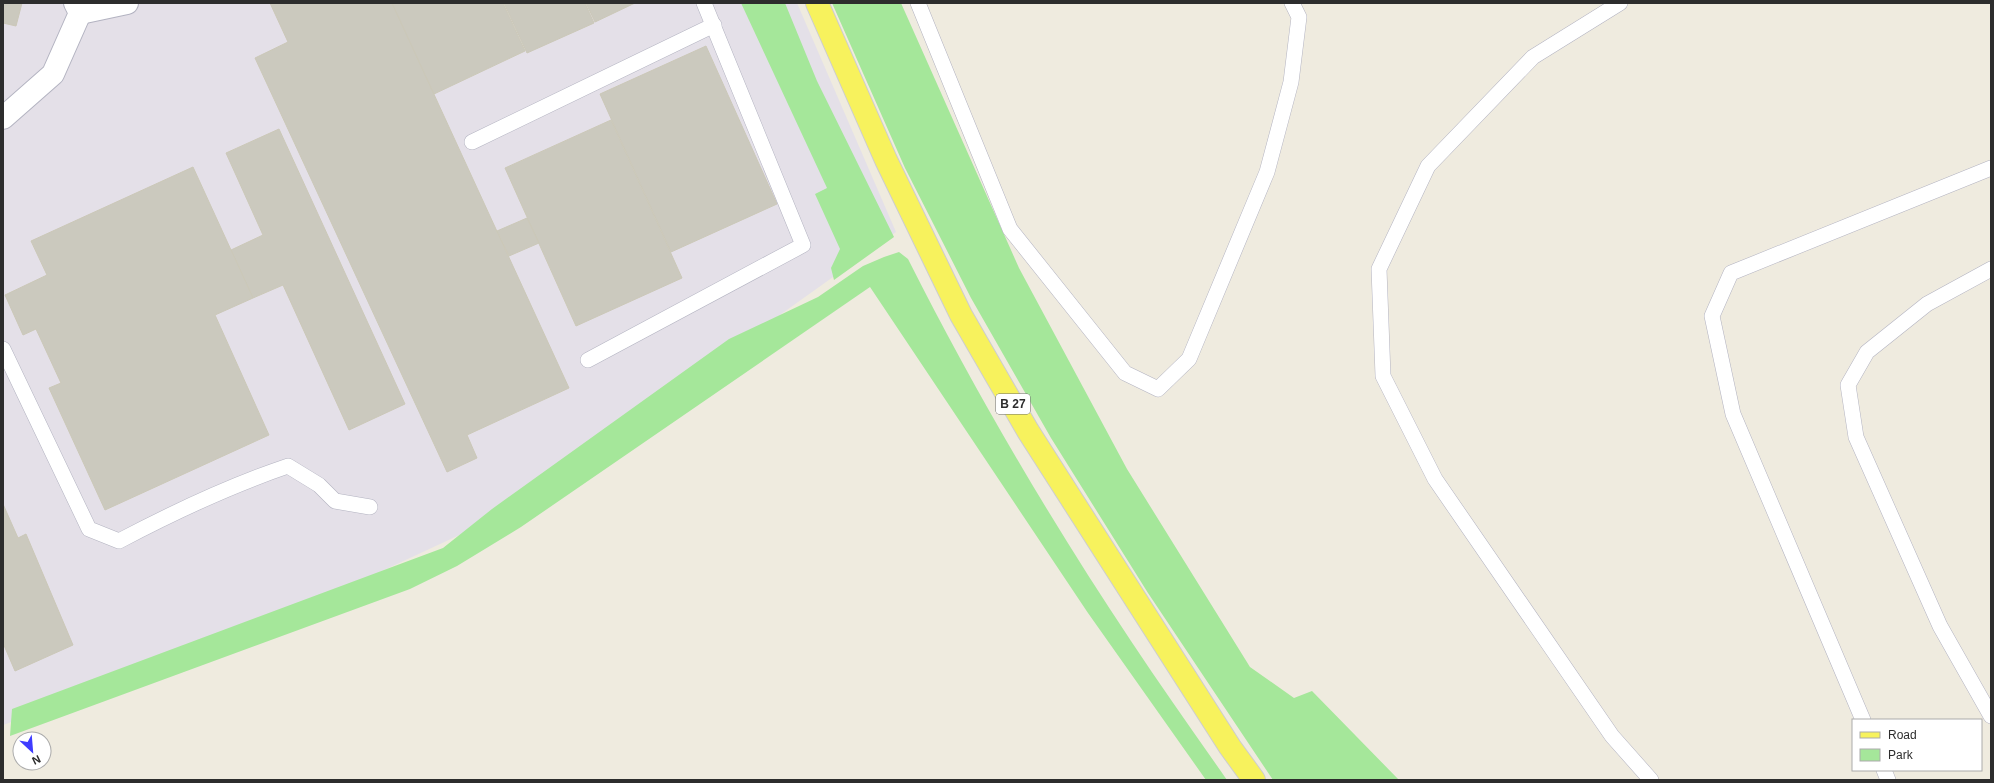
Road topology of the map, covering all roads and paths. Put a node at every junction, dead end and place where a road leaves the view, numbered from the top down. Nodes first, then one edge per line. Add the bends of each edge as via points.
1 (126, 3) edge
2 (704, 3) edge
3 (817, 3) edge
4 (918, 3) edge
5 (1292, 3) edge
6 (1620, 3) edge
7 (78, 8) edge
8 (714, 25) junction
9 (3, 118) edge
10 (472, 142) dead end
11 (1991, 168) edge
12 (1991, 270) edge
13 (3, 349) edge
14 (588, 360) dead end
15 (370, 507) dead end
16 (1991, 716) edge
17 (1863, 719) edge
18 (1254, 780) edge
19 (1651, 780) edge

1 - 7 street
2 - 8 lane
3 - 18 main road, B 27 via 886,160 961,315 1032,438
4 - 5 lane via 1010,229 1126,373 1158,388 1189,359 1267,172 1291,82 1299,17
6 - 19 lane via 1533,57 1428,166 1379,269 1383,376 1435,479 1612,736
7 - 9 street via 53,74
8 - 10 lane
8 - 14 lane via 803,244
11 - 17 lane via 1731,273 1712,316 1733,414
12 - 16 lane via 1927,304 1867,352 1848,385 1856,437 1940,626
13 - 15 lane via 89,529 119,541 185,506 288,466 319,485 335,501

